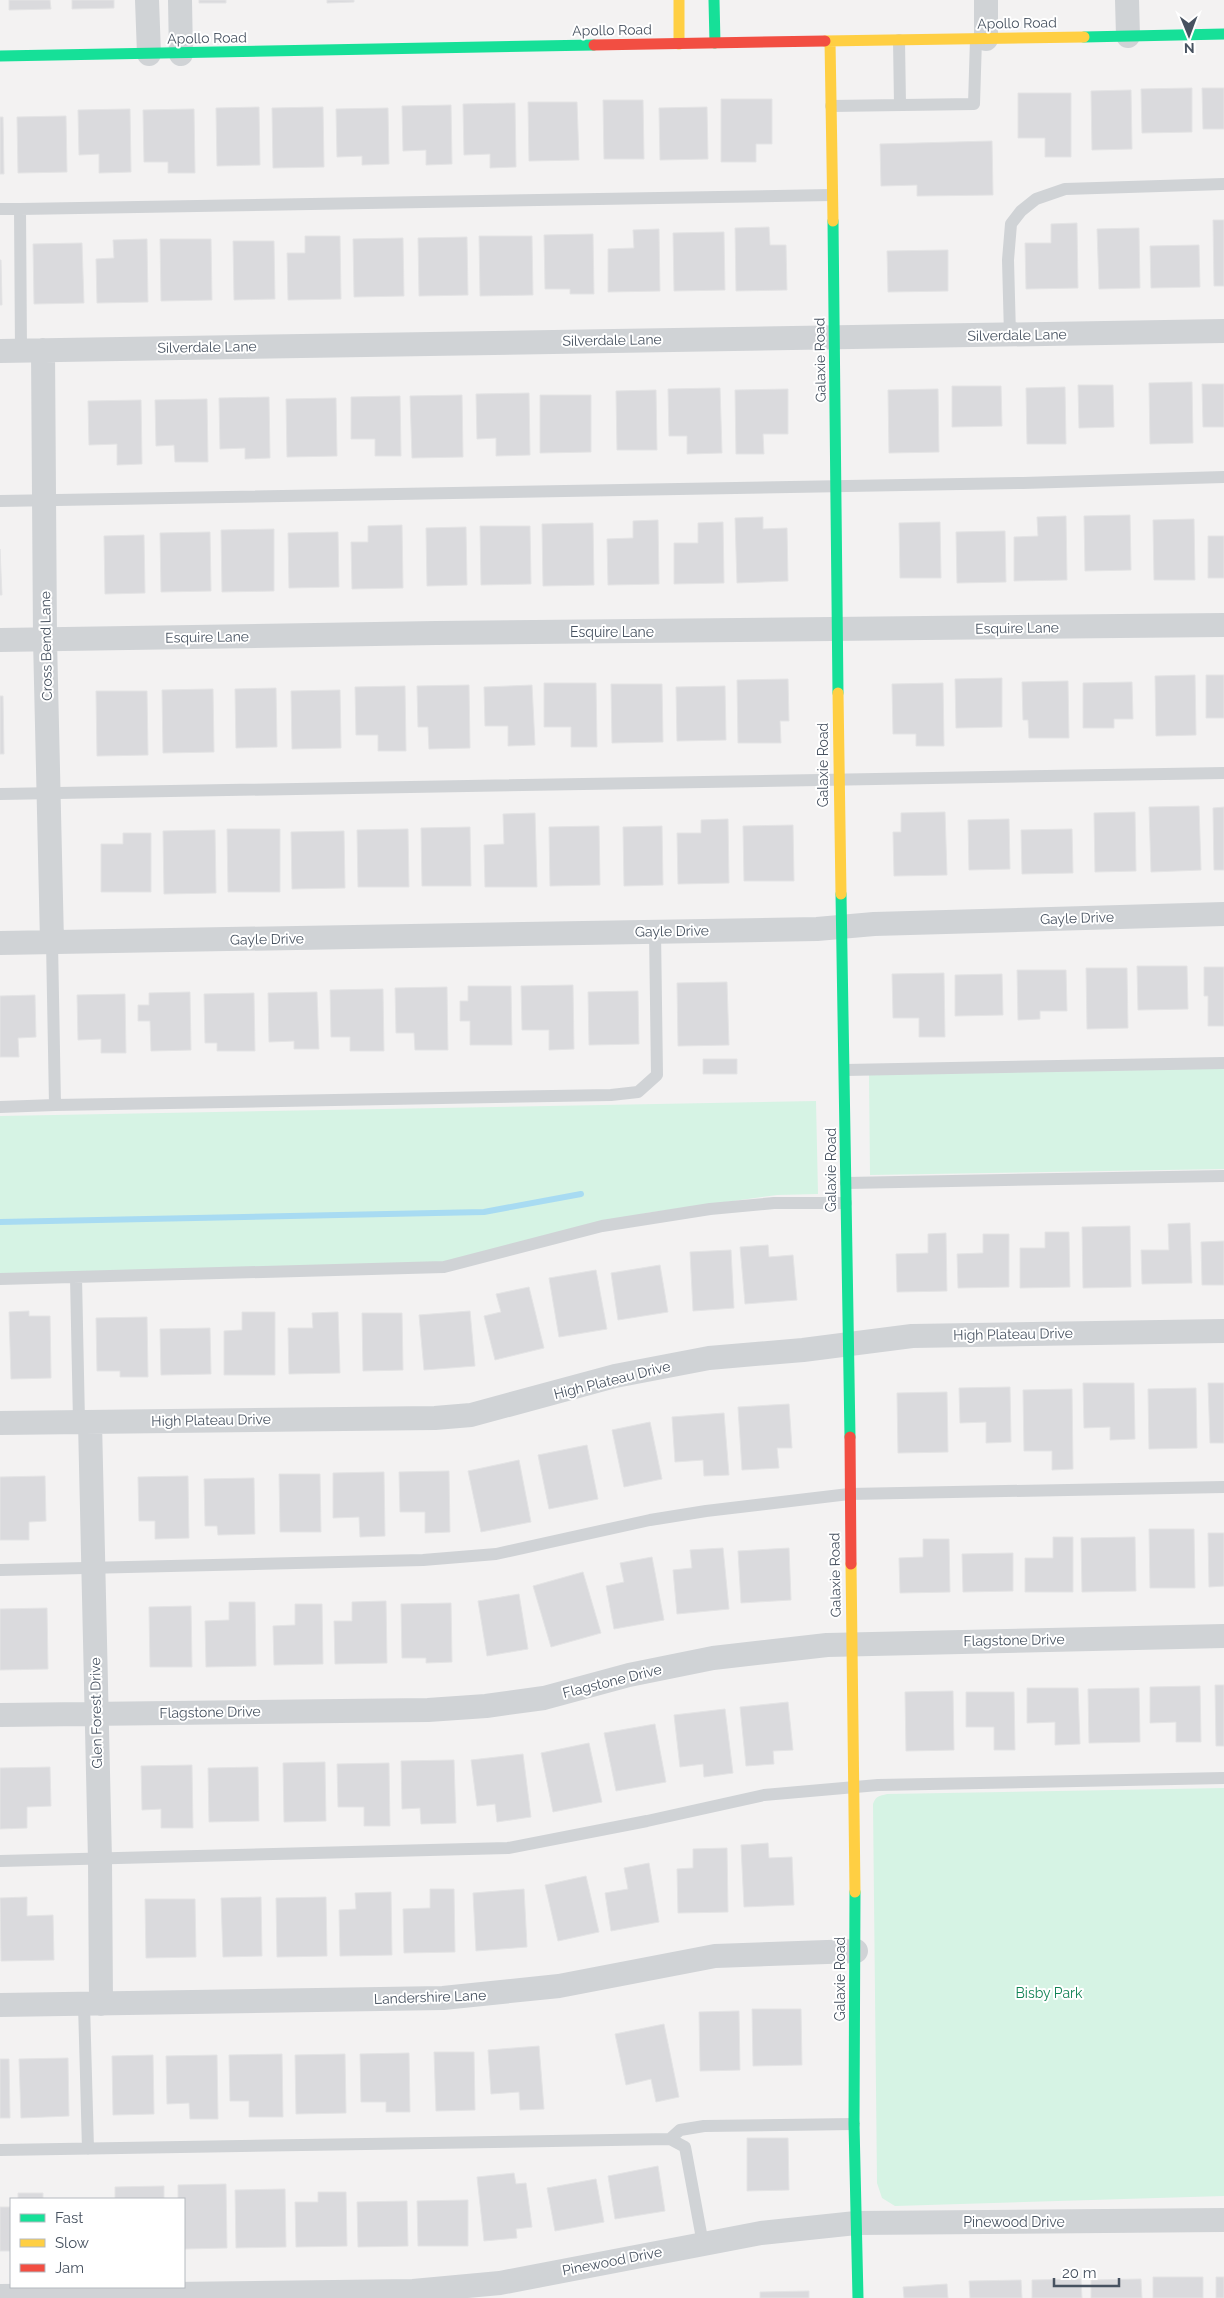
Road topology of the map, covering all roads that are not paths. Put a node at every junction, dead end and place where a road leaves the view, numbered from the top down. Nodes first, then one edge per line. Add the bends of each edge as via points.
1 (148, 0) edge
2 (180, 0) edge
3 (679, 0) edge
4 (714, 0) edge
5 (986, 0) edge
6 (1127, 0) edge
7 (1224, 34) edge
8 (1128, 36) junction
9 (981, 39) junction
10 (899, 40) junction
11 (830, 41) junction
12 (715, 43) junction
13 (679, 44) junction
14 (149, 54) junction
15 (181, 54) junction
16 (0, 56) edge
17 (900, 105) junction
18 (831, 106) junction
19 (1224, 184) edge
20 (832, 195) junction
21 (20, 208) junction
22 (0, 209) edge
23 (1224, 331) edge
24 (1010, 335) junction
25 (835, 336) junction
26 (22, 350) edge
27 (1224, 477) edge
28 (837, 485) junction
29 (45, 500) junction
30 (0, 501) edge
31 (1224, 625) edge
32 (838, 630) junction
33 (46, 639) junction
34 (0, 640) edge
35 (1224, 773) edge
36 (838, 779) junction
37 (48, 793) junction
38 (0, 794) edge
39 (1224, 914) edge
40 (841, 927) junction
41 (655, 932) junction
42 (52, 942) junction
43 (0, 943) edge
44 (1224, 1063) edge
45 (845, 1070) junction
46 (56, 1105) junction
47 (0, 1107) edge
48 (1224, 1176) edge
49 (846, 1183) junction
50 (846, 1204) junction
51 (76, 1277) junction
52 (0, 1279) edge
53 (1224, 1331) edge
54 (848, 1344) junction
55 (84, 1422) junction
56 (0, 1423) edge
57 (1224, 1487) edge
58 (849, 1494) junction
59 (95, 1569) junction
60 (0, 1570) edge
61 (1224, 1636) edge
62 (852, 1643) junction
63 (96, 1714) junction
64 (0, 1715) edge
65 (1224, 1778) edge
66 (853, 1788) junction
67 (100, 1860) junction
68 (0, 1861) edge
69 (856, 1951) junction
70 (93, 2004) junction
71 (0, 2005) edge
72 (854, 2124) junction
73 (670, 2139) junction
74 (88, 2149) junction
75 (0, 2150) edge
76 (1224, 2220) edge
77 (856, 2223) junction
78 (703, 2244) junction
79 (0, 2296) edge
80 (858, 2298) edge

1 - 14 street
2 - 15 street
3 - 13 street
4 - 12 street
5 - 9 street
6 - 8 street
7 - 8 street, Apollo Road
8 - 9 street, Apollo Road
9 - 10 street, Apollo Road
9 - 17 lane via 974,104
10 - 11 street, Apollo Road
10 - 17 lane
11 - 12 street, Apollo Road
11 - 18 street, Galaxie Road
12 - 13 street, Apollo Road
13 - 15 street, Apollo Road
14 - 15 street, Apollo Road
14 - 16 street, Apollo Road
17 - 18 lane
18 - 20 street, Galaxie Road
19 - 24 lane via 1065,189 1036,199 1011,224 1008,260
20 - 21 lane
20 - 25 street, Galaxie Road
21 - 22 lane
21 - 26 lane
23 - 24 street, Silverdale Lane
24 - 25 street, Silverdale Lane
25 - 26 street, Silverdale Lane
25 - 28 street, Galaxie Road
26 - 29 street, Cross Bend Lane
27 - 28 lane
28 - 29 lane
28 - 32 street, Galaxie Road
29 - 30 lane
29 - 33 street, Cross Bend Lane
31 - 32 street, Esquire Lane
32 - 33 street, Esquire Lane
32 - 36 street, Galaxie Road
33 - 34 street, Esquire Lane
33 - 37 street, Cross Bend Lane
35 - 36 lane
36 - 37 lane
36 - 40 street, Galaxie Road
37 - 38 lane
37 - 42 street, Cross Bend Lane
39 - 40 street, Gayle Drive
40 - 41 street, Gayle Drive
40 - 45 street, Galaxie Road
41 - 42 street, Gayle Drive
41 - 46 lane via 656,1075 638,1092
42 - 43 street, Gayle Drive
42 - 46 lane
44 - 45 lane
45 - 49 street, Galaxie Road
46 - 47 lane
48 - 49 lane
49 - 50 street, Galaxie Road
50 - 51 lane via 774,1203 701,1210 602,1226 444,1267
50 - 54 street, Galaxie Road
51 - 52 lane
51 - 55 lane
53 - 54 street, High Plateau Drive via 912,1336
54 - 55 street, High Plateau Drive via 709,1358 657,1367 471,1415
54 - 58 street, Galaxie Road
55 - 56 street, High Plateau Drive
55 - 59 street, Glen Forest Drive
57 - 58 lane
58 - 59 lane via 678,1515 496,1554 423,1560
58 - 62 street, Galaxie Road
59 - 60 lane
59 - 63 street, Glen Forest Drive
61 - 62 street, Flagstone Drive
62 - 63 street, Flagstone Drive via 713,1658 629,1674 544,1698 486,1706 428,1710
62 - 66 street, Galaxie Road
63 - 64 street, Flagstone Drive
63 - 67 street, Glen Forest Drive
65 - 66 lane
66 - 67 lane via 764,1795 508,1848
66 - 69 street, Galaxie Road
67 - 68 lane
67 - 70 street, Glen Forest Drive
69 - 70 street, Landershire Lane via 715,1956 559,1986 443,1998
69 - 72 street, Galaxie Road
70 - 71 street, Landershire Lane
70 - 74 lane
72 - 73 lane via 704,2126 680,2130
72 - 77 street, Galaxie Road
73 - 74 lane
73 - 78 lane via 685,2147
74 - 75 lane
76 - 77 street, Pinewood Drive
77 - 78 street, Pinewood Drive via 762,2233
77 - 80 street, Galaxie Road
78 - 79 street, Pinewood Drive via 500,2283 413,2291

